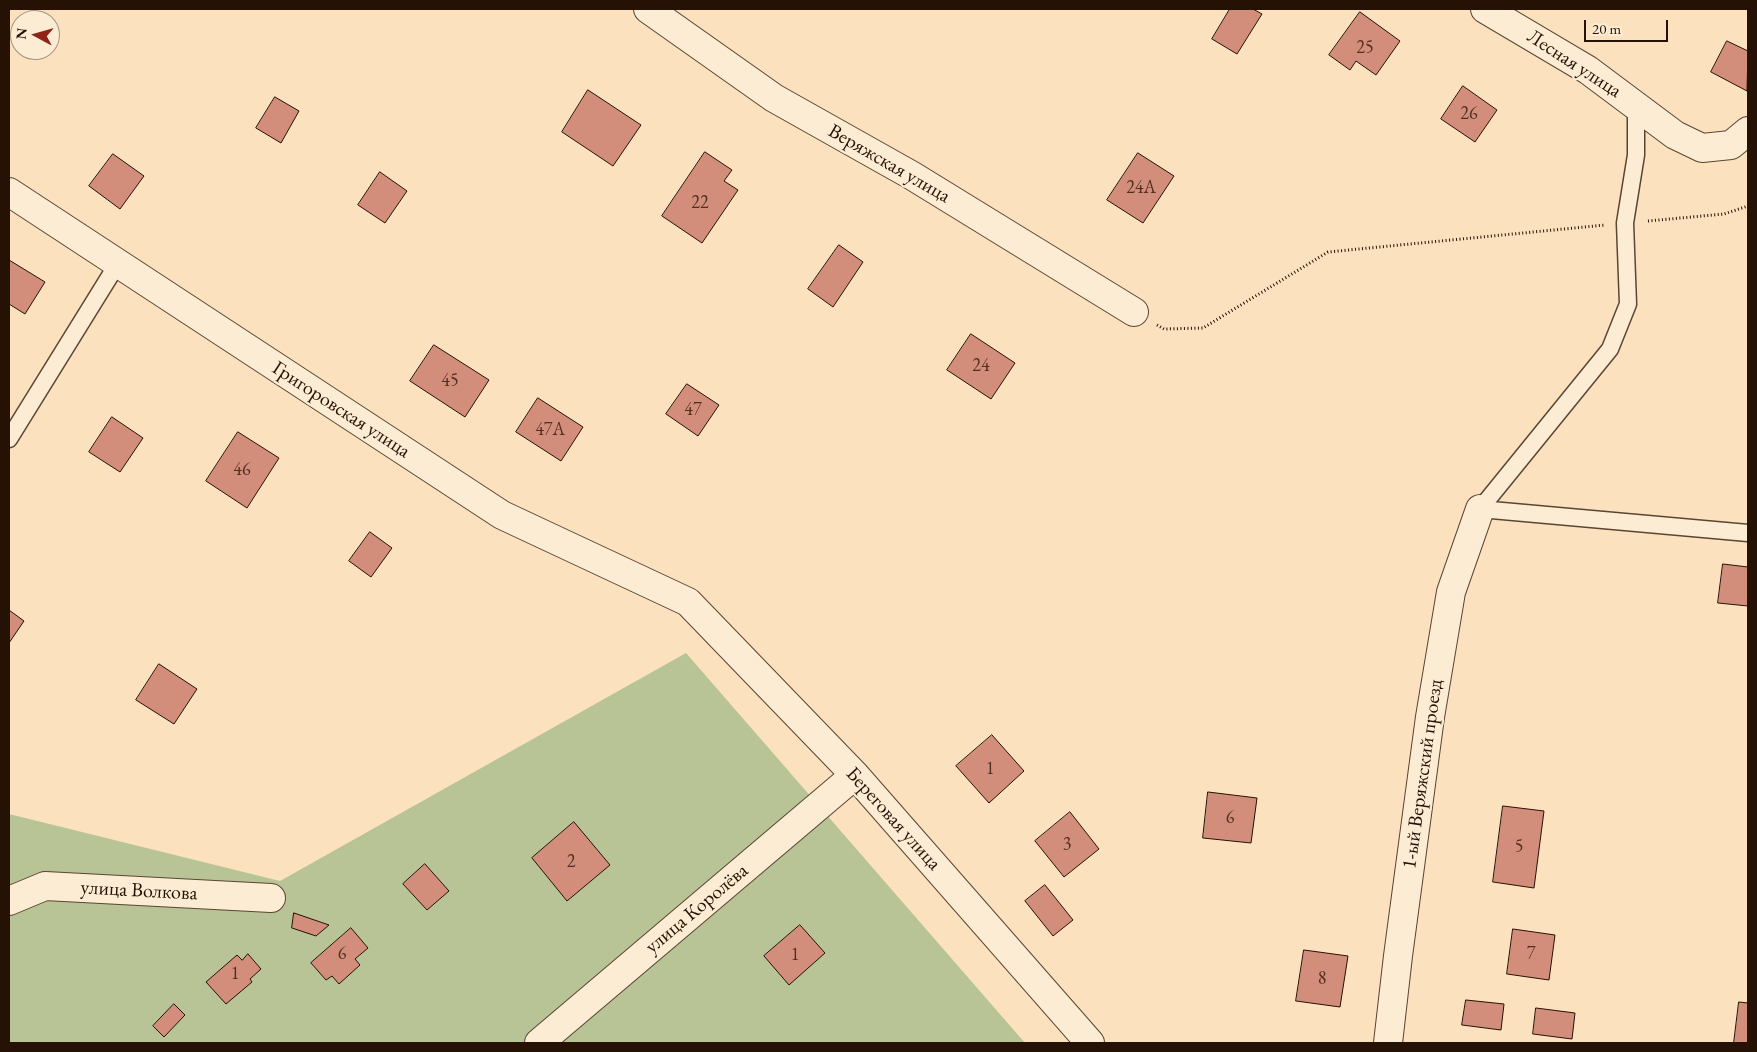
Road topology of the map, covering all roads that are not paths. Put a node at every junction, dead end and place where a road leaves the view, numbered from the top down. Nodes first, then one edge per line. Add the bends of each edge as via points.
1 (648, 9) edge
2 (1485, 9) edge
3 (1636, 106) junction
4 (1748, 132) edge
5 (9, 192) edge
6 (118, 263) junction
7 (1134, 312) road end
8 (9, 439) edge
9 (1480, 509) junction
10 (1748, 533) edge
11 (688, 602) joint
12 (855, 775) junction
13 (271, 898) dead end
14 (9, 900) edge
15 (539, 1043) edge
16 (1090, 1043) edge
17 (1388, 1043) edge

1 - 7 street, Веряжская улица via 774,98 911,175
2 - 3 street, Лесная улица via 1588,70
3 - 4 street, Лесная улица via 1675,135 1702,148 1730,145
3 - 9 lane via 1636,155 1625,223 1628,304 1610,349
5 - 6 street, Григоровская улица
6 - 8 lane
6 - 11 street, Григоровская улица via 502,515
9 - 10 lane
9 - 17 street, 1-ый Веряжский проезд via 1451,592 1430,717
11 - 12 street, Береговая улица
12 - 15 street, улица Королёва
12 - 16 street, Береговая улица
13 - 14 street, улица Волкова via 45,886

